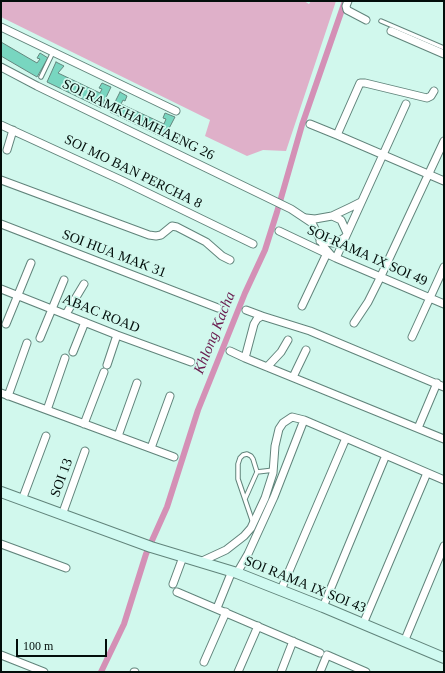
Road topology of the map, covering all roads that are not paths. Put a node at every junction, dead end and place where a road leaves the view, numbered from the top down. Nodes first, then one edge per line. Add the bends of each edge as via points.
1 (348, 1) edge
2 (366, 20) dead end
3 (381, 21) dead end
4 (1, 27) edge
5 (391, 31) dead end
6 (444, 48) edge
7 (53, 52) junction
8 (444, 54) edge
9 (1, 67) edge
10 (41, 77) dead end
11 (434, 91) dead end
12 (406, 104) dead end
13 (176, 111) dead end
14 (310, 124) dead end
15 (1, 125) edge
16 (13, 130) junction
17 (337, 135) junction
18 (444, 141) edge
19 (7, 150) dead end
20 (382, 154) junction
21 (429, 174) junction
22 (1, 180) edge
23 (444, 181) edge
24 (361, 202) junction
25 (332, 216) junction
26 (306, 218) junction
27 (1, 224) edge
28 (279, 231) dead end
29 (346, 235) junction
30 (320, 241) junction
31 (253, 244) dead end
32 (331, 255) junction
33 (230, 260) dead end
34 (31, 263) dead end
35 (444, 266) edge
36 (381, 276) junction
37 (64, 280) dead end
38 (84, 284) dead end
39 (1, 289) edge
40 (18, 295) junction
41 (430, 298) junction
42 (444, 304) edge
43 (302, 306) dead end
44 (51, 308) junction
45 (218, 308) dead end
46 (246, 310) dead end
47 (66, 314) junction
48 (262, 316) junction
49 (85, 322) junction
50 (354, 322) dead end
51 (6, 324) dead end
52 (117, 335) junction
53 (412, 337) dead end
54 (40, 338) dead end
55 (288, 340) dead end
56 (27, 343) dead end
57 (306, 350) dead end
58 (230, 351) dead end
59 (73, 352) dead end
60 (65, 358) dead end
61 (245, 358) junction
62 (191, 362) dead end
63 (107, 365) dead end
64 (267, 367) junction
65 (104, 372) dead end
66 (293, 377) junction
67 (137, 383) dead end
68 (437, 383) junction
69 (444, 387) edge
70 (4, 394) edge
71 (170, 396) dead end
72 (47, 410) junction
73 (304, 420) junction
74 (84, 424) junction
75 (418, 428) junction
76 (46, 436) dead end
77 (118, 436) junction
78 (346, 438) junction
79 (444, 439) edge
80 (151, 448) junction
81 (86, 451) dead end
82 (386, 455) junction
83 (174, 457) dead end
84 (274, 470) junction
85 (257, 472) junction
86 (283, 472) junction
87 (427, 473) junction
88 (444, 480) edge
89 (1, 492) edge
90 (245, 498) junction
91 (22, 500) junction
92 (62, 515) junction
93 (253, 524) junction
94 (244, 536) junction
95 (254, 541) junction
96 (1, 544) edge
97 (444, 546) edge
98 (183, 557) junction
99 (199, 562) junction
100 (66, 568) dead end
101 (235, 572) junction
102 (173, 584) dead end
103 (281, 590) junction
104 (177, 592) dead end
105 (323, 607) junction
106 (217, 608) junction
107 (226, 612) junction
108 (364, 624) junction
109 (258, 626) junction
110 (293, 641) junction
111 (404, 642) junction
112 (324, 654) junction
113 (1, 655) edge
114 (444, 658) edge
115 (204, 662) dead end
116 (44, 672) edge
117 (238, 672) edge
118 (281, 672) edge
119 (320, 672) edge
120 (366, 672) edge

1 - 2 street via 347,10
3 - 6 lane
4 - 7 street
5 - 8 street
7 - 10 lane
7 - 13 street
9 - 26 street, SOI RAMKHAMHAENG 26
11 - 17 street via 427,98 360,83
12 - 20 street
14 - 17 street
15 - 16 street, SOI MO BAN PERCHA 8
16 - 19 street
16 - 31 street, SOI MO BAN PERCHA 8
17 - 20 street
18 - 21 street
20 - 21 street
20 - 24 street
21 - 23 street
21 - 36 street
22 - 33 street via 149,235 161,235 172,226 177,227 206,242
24 - 25 street
24 - 29 street
25 - 26 street
25 - 29 street via 341,220
26 - 30 street via 315,228
27 - 45 street, SOI HUA MAK 31
28 - 32 street, SOI RAMA IX SOI 49
29 - 30 street via 337,242
29 - 32 street
30 - 32 street
32 - 36 street, SOI RAMA IX SOI 49
32 - 43 street
34 - 40 street
35 - 41 street
36 - 41 street, SOI RAMA IX SOI 49
36 - 50 street
37 - 44 street
38 - 47 street
39 - 40 street, ABAC ROAD
40 - 44 street, ABAC ROAD
40 - 51 street
41 - 42 street, SOI RAMA IX SOI 49
41 - 53 street
44 - 47 street, ABAC ROAD
44 - 54 street
46 - 48 street
47 - 49 street, ABAC ROAD
48 - 61 street via 254,324
48 - 68 street via 310,332
49 - 52 street, ABAC ROAD
49 - 59 street
52 - 62 street, ABAC ROAD
52 - 63 street
55 - 64 street
56 - 70 street
57 - 66 street
58 - 61 street
60 - 72 street
61 - 64 street
64 - 66 street
65 - 74 street
66 - 75 street
67 - 77 street
68 - 69 street
68 - 75 street
70 - 72 street
71 - 80 street
72 - 74 street
73 - 78 street
73 - 84 street via 292,417 279,429
73 - 86 street
74 - 77 street
75 - 79 street
76 - 91 street
77 - 80 street
78 - 82 street
78 - 103 street
80 - 83 street
81 - 92 street, SOI 13
82 - 87 street
82 - 105 street
84 - 85 lane
84 - 86 street
84 - 93 street
85 - 90 lane
85 - 90 lane via 251,456 243,455 237,472
86 - 95 street
87 - 88 street
87 - 108 street
89 - 91 street, SOI RAMA IX SOI 43
90 - 93 lane
91 - 92 street, SOI RAMA IX SOI 43
92 - 98 street, SOI RAMA IX SOI 43
93 - 94 street
94 - 95 street
94 - 99 street via 226,550
95 - 101 street
96 - 100 street
97 - 111 street
98 - 99 street, SOI RAMA IX SOI 43
98 - 102 street
99 - 101 street, SOI RAMA IX SOI 43
101 - 103 street, SOI RAMA IX SOI 43
101 - 106 street
103 - 105 street, SOI RAMA IX SOI 43
104 - 106 street
105 - 108 street, SOI RAMA IX SOI 43
106 - 107 street
107 - 109 street
107 - 115 street
108 - 111 street, SOI RAMA IX SOI 43
109 - 110 street
109 - 117 street
110 - 112 street
110 - 118 street
111 - 114 street, SOI RAMA IX SOI 43
112 - 119 street
112 - 120 street
113 - 116 street

